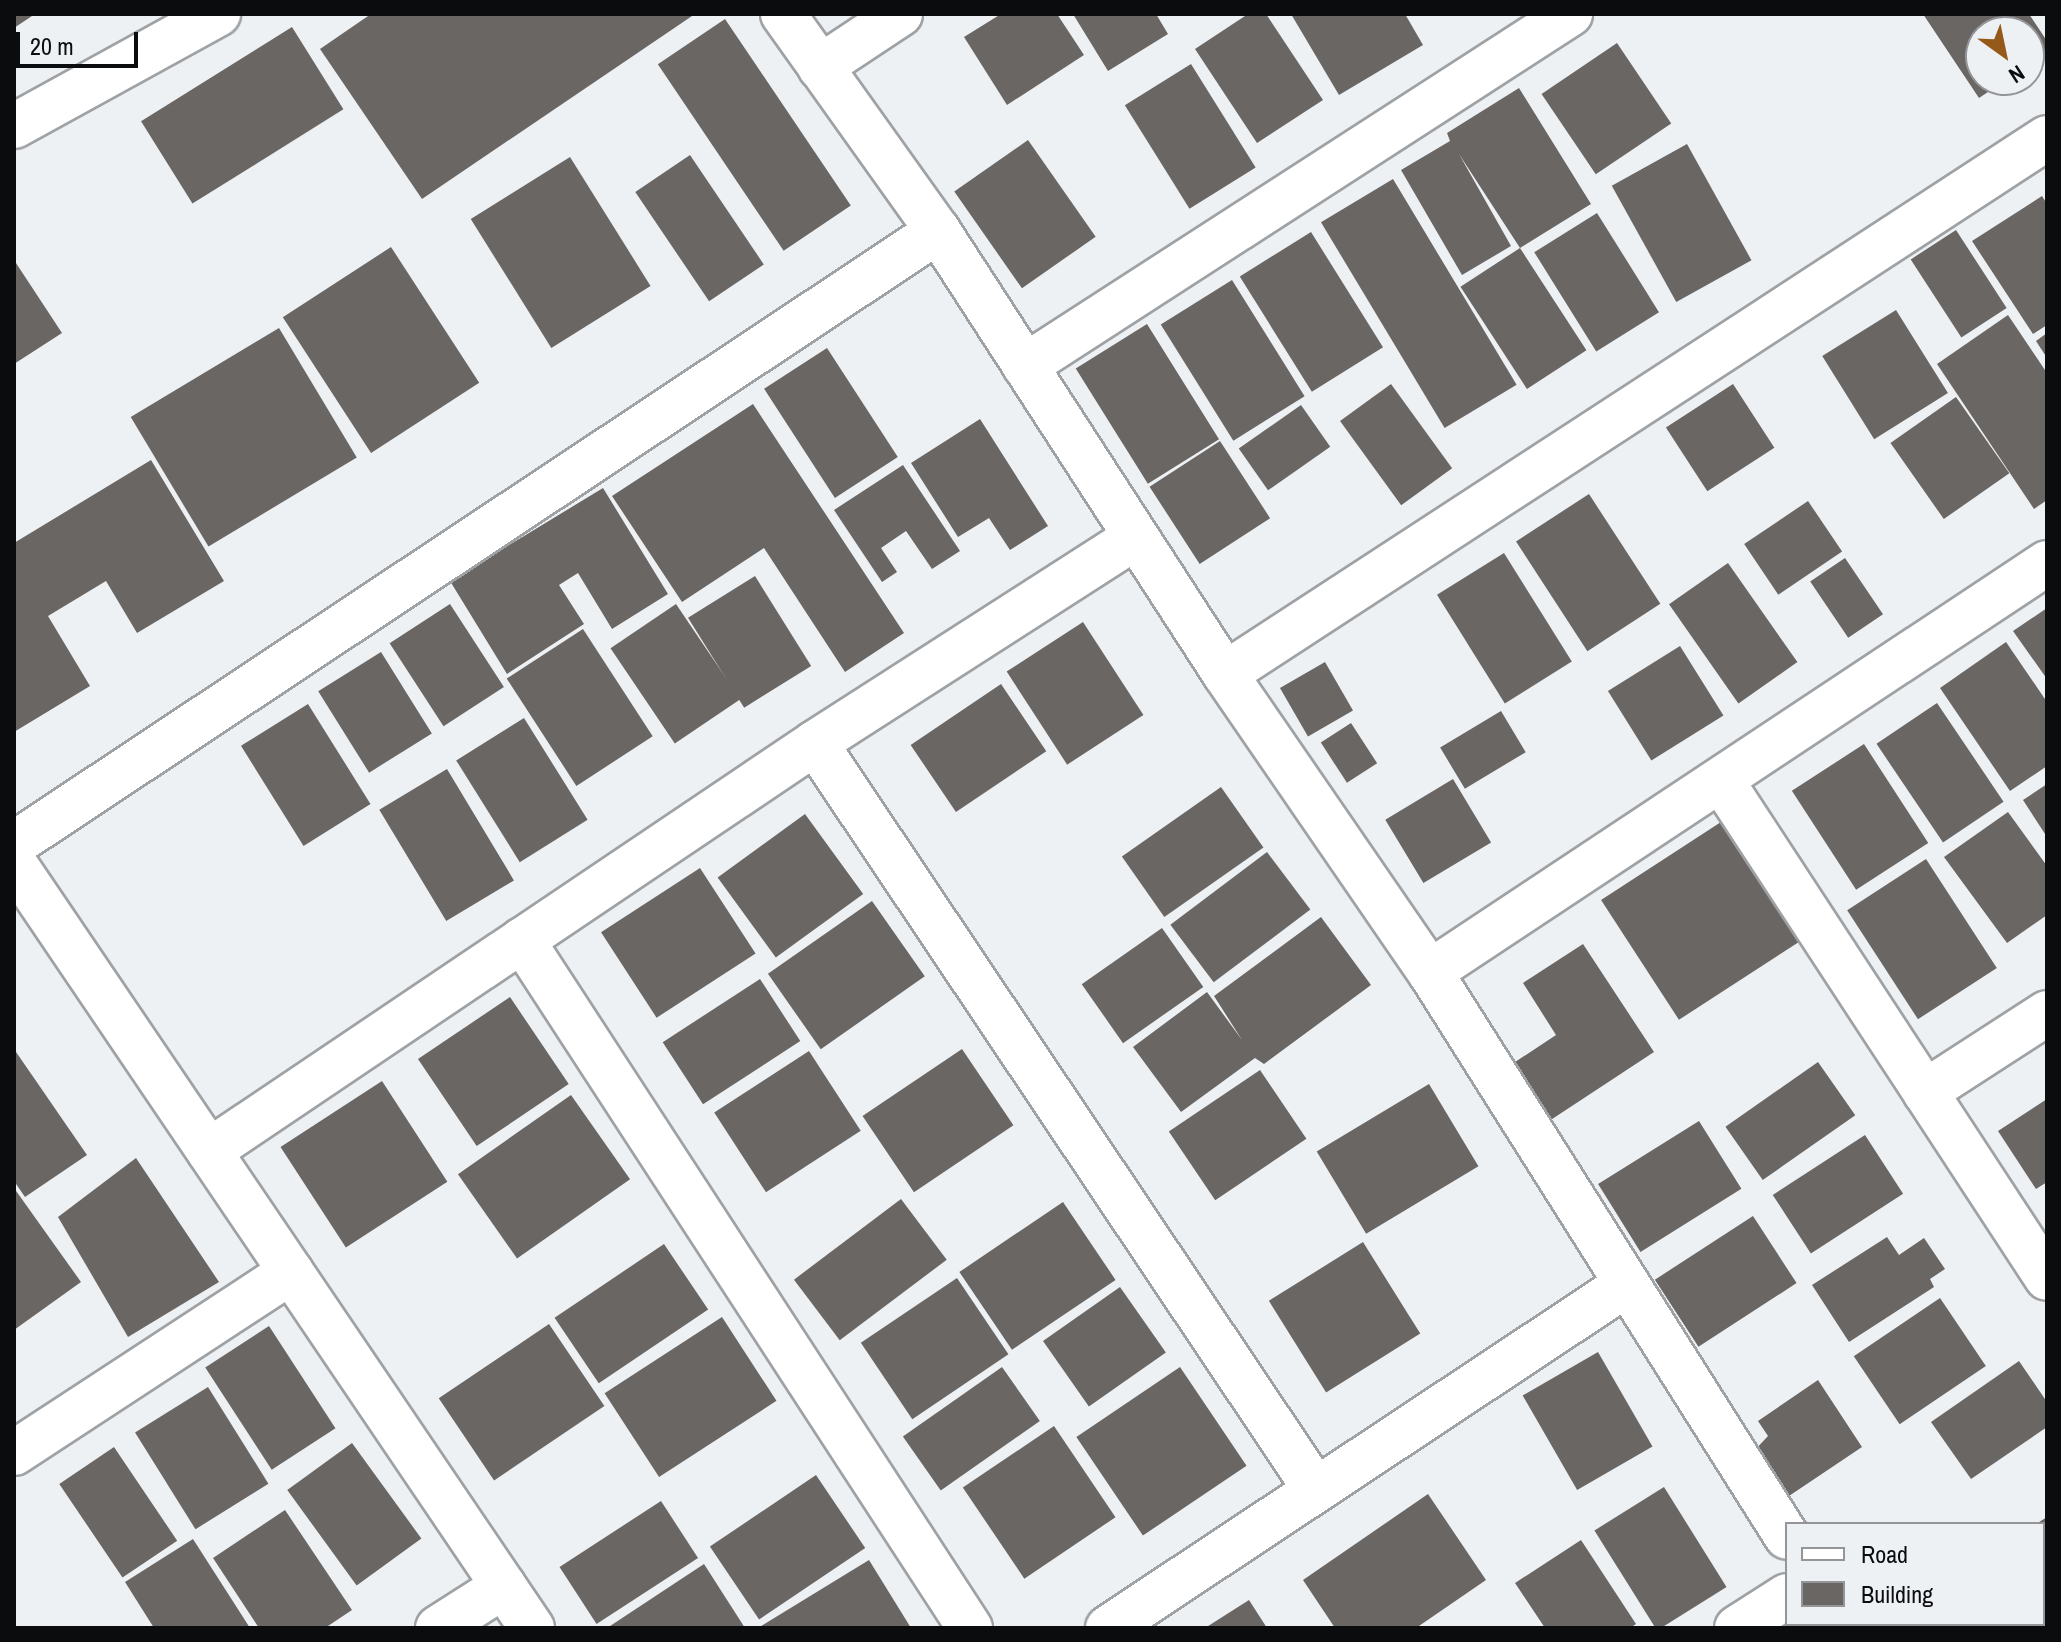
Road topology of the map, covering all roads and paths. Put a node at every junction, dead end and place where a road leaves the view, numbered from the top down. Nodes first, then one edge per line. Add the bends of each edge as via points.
1 (218, 14) edge
2 (783, 14) edge
3 (900, 14) edge
4 (1570, 14) edge
5 (820, 67) junction
6 (14, 126) edge
7 (2047, 138) edge
8 (938, 231) junction
9 (1025, 366) junction
10 (1136, 537) junction
11 (2047, 563) edge
12 (1225, 674) junction
13 (815, 743) junction
14 (1721, 780) junction
15 (14, 844) edge
16 (14, 863) edge
17 (522, 940) junction
18 (1430, 972) junction
19 (2047, 1013) edge
20 (1925, 1092) junction
21 (209, 1151) junction
22 (291, 1272) junction
23 (2047, 1278) edge
24 (1624, 1286) junction
25 (14, 1453) edge
26 (1316, 1490) junction
27 (1785, 1534) edge
28 (504, 1586) junction
29 (1785, 1597) edge
30 (438, 1628) edge
31 (532, 1628) edge
32 (970, 1628) edge
33 (1108, 1628) edge
34 (1737, 1628) edge

1 - 6 street
2 - 5 street
3 - 5 street
4 - 9 street
5 - 8 street
7 - 12 street
8 - 9 street
8 - 15 street
9 - 10 street
10 - 12 street
10 - 13 street
11 - 14 street
12 - 18 street
13 - 17 street
13 - 26 street
14 - 18 street
14 - 20 street
16 - 21 street
17 - 21 street
17 - 32 street
18 - 24 street
19 - 20 street
20 - 23 street
21 - 22 street
22 - 25 street
22 - 28 street
24 - 26 street
24 - 27 street
26 - 33 street
28 - 30 street
28 - 31 street
29 - 34 street

